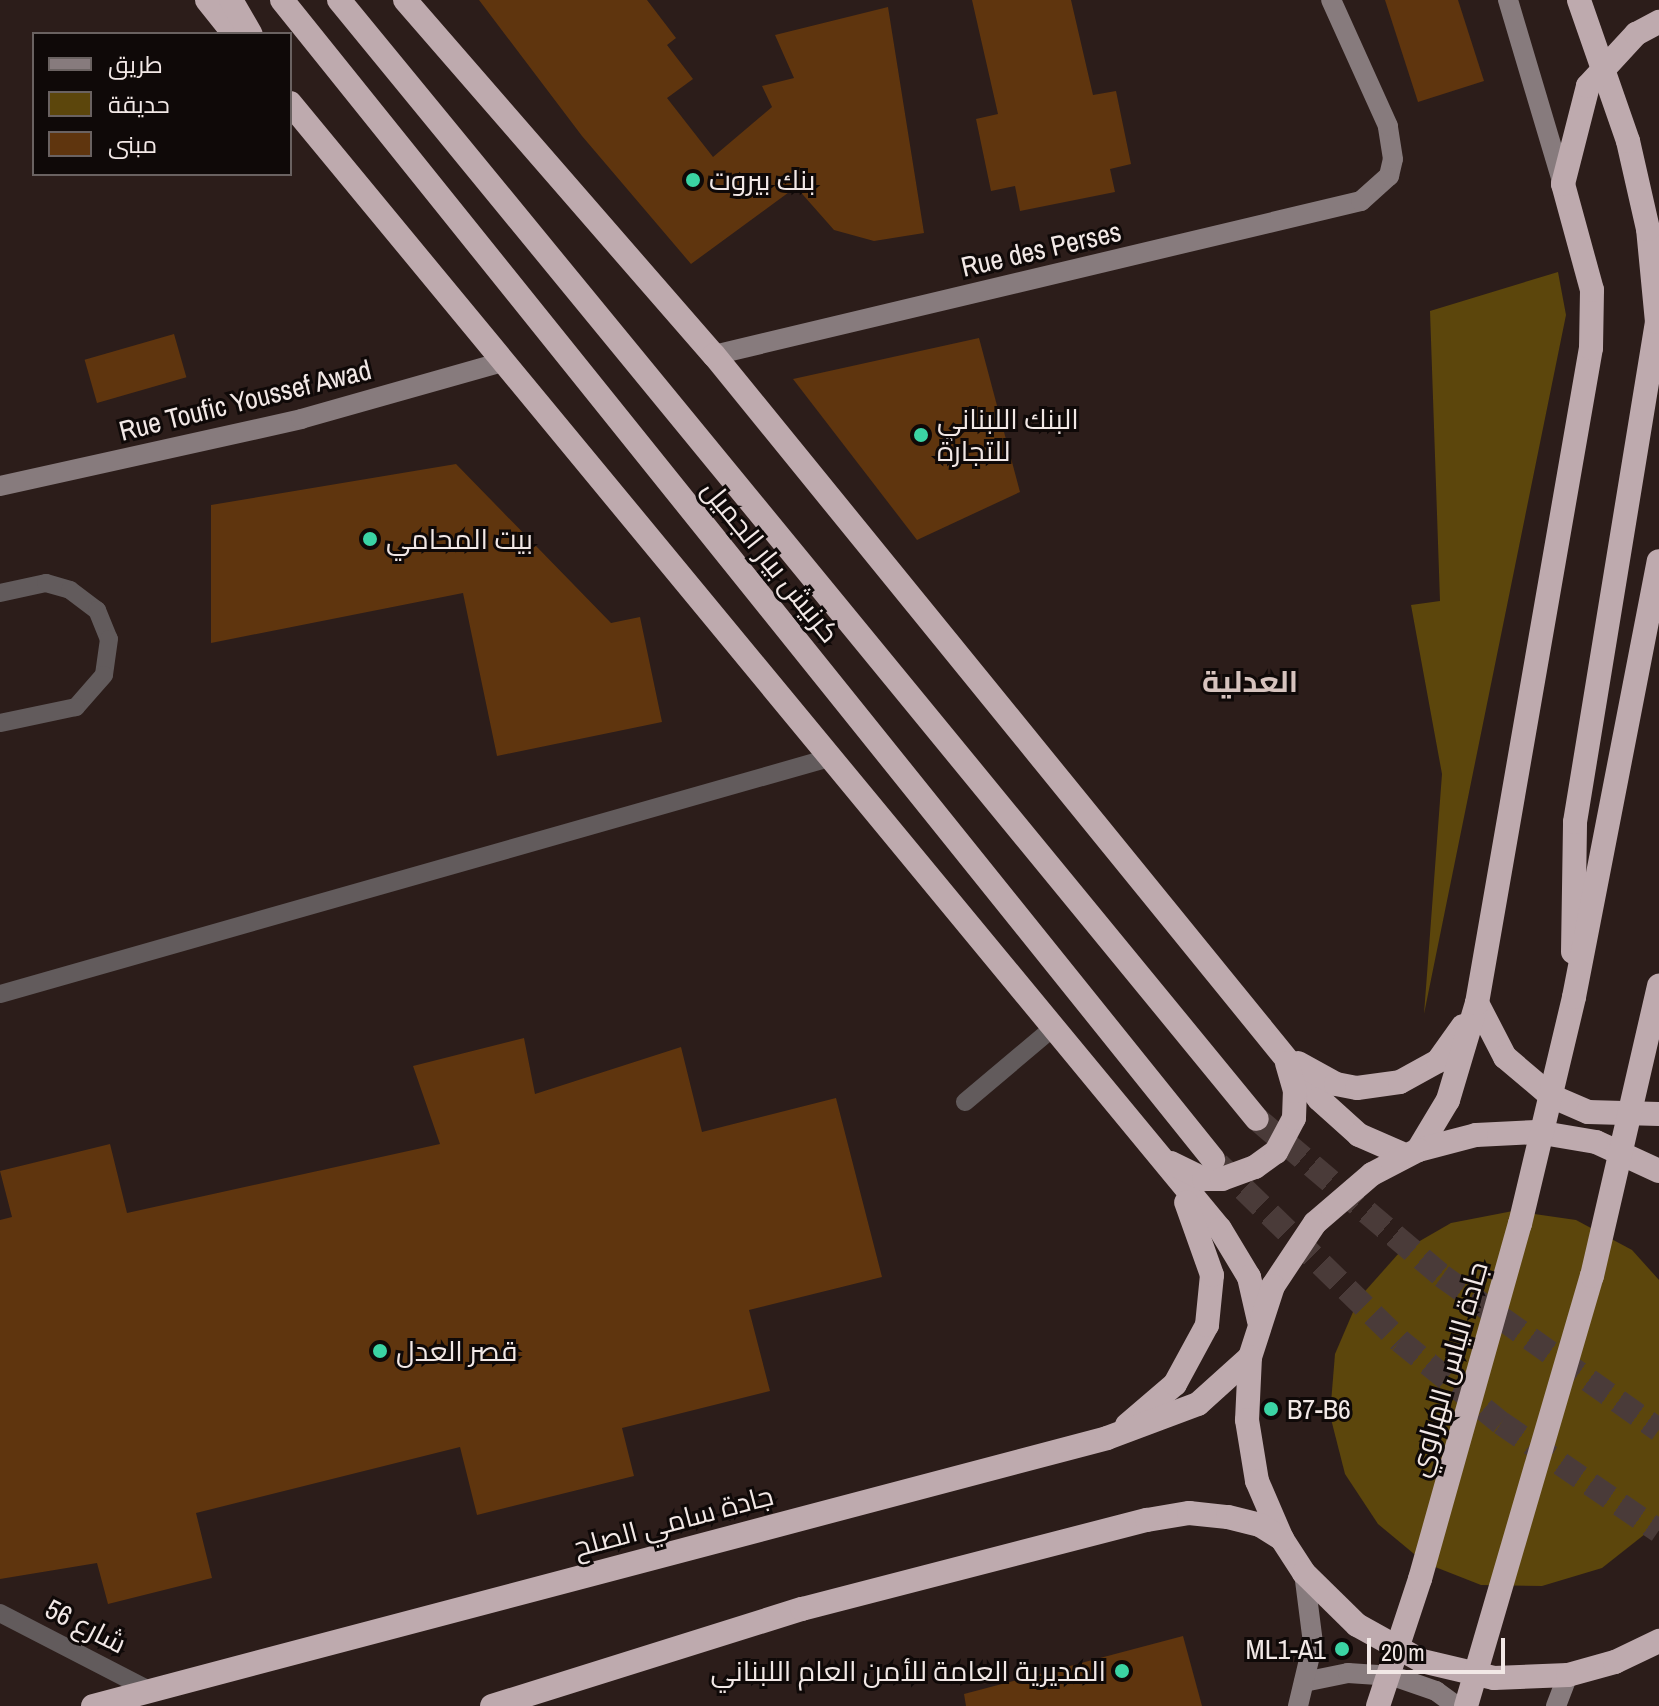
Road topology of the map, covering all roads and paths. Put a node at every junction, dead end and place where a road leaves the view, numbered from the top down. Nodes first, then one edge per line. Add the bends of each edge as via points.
1 (207, 0) edge
2 (231, 0) edge
3 (282, 0) edge
4 (339, 0) edge
5 (405, 0) edge
6 (1331, 0) edge
7 (1508, 0) edge
8 (1579, 0) edge
9 (1659, 22) edge
10 (232, 32) edge
11 (250, 32) edge
12 (293, 106) edge
13 (1563, 184) junction
14 (714, 355) junction
15 (502, 362) junction
16 (0, 486) edge
17 (1659, 561) edge
18 (0, 593) edge
19 (0, 723) edge
20 (829, 758) junction
21 (0, 994) edge
22 (1658, 996) edge
23 (1574, 997) junction
24 (1477, 1003) junction
25 (1053, 1028) junction
26 (1282, 1047) junction
27 (965, 1102) dead end
28 (1659, 1114) edge
29 (1257, 1119) tunnel mouth
30 (1412, 1153) junction
31 (1159, 1155) junction
32 (1213, 1159) tunnel mouth
33 (1659, 1171) edge
34 (1259, 1321) junction
35 (1250, 1357) junction
36 (1107, 1438) junction
37 (1282, 1539) junction
38 (1304, 1573) junction
39 (0, 1613) edge
40 (1659, 1641) edge
41 (1568, 1675) junction
42 (1304, 1682) junction
43 (147, 1689) junction
44 (93, 1706) edge
45 (492, 1706) edge
46 (1298, 1706) edge
47 (1378, 1706) edge
48 (1457, 1706) edge
49 (1466, 1706) edge
50 (1556, 1706) edge

1 - 10 highway
2 - 11 highway
3 - 32 highway, كرنيش بيار الجميل
4 - 29 highway, كرنيش بيار الجميل
5 - 14 highway
6 - 14 street, Rue des Perses via 1388,126 1393,159 1378,190 1346,206
7 - 13 street
8 - 23 highway via 1628,141 1648,229 1657,322 1575,822
9 - 13 highway via 1636,34 1602,66 1582,102
12 - 15 highway
13 - 24 highway via 1592,290 1591,348
14 - 26 highway
15 - 16 street, Rue Toufic Youssef Awad via 301,419
15 - 20 highway
17 - 23 highway
18 - 19 lane via 46,583 70,590 97,610 109,639 104,675 76,707
20 - 21 lane
20 - 25 highway
22 - 49 highway via 1592,1276
23 - 47 highway, جادة الياس الهراوي via 1450,1477
24 - 26 highway via 1438,1061 1389,1085 1336,1084
24 - 28 highway via 1505,1057 1551,1096 1588,1112
24 - 30 highway via 1448,1100
25 - 27 lane
25 - 31 highway
26 - 30 highway via 1339,1119 1377,1146
26 - 31 highway via 1295,1091 1294,1118 1276,1152 1255,1167 1222,1179 1204,1179
30 - 33 highway via 1476,1135 1537,1132 1596,1142
30 - 34 highway via 1342,1196 1315,1223 1279,1275
31 - 34 highway via 1241,1260
31 - 36 highway via 1207,1250 1212,1301 1188,1367 1158,1401
34 - 35 highway
35 - 36 highway, جادة سامي الصلح via 1198,1404
35 - 37 highway via 1247,1420 1254,1466
36 - 43 highway, جادة سامي الصلح
37 - 38 highway
37 - 45 highway via 1260,1525 1228,1517 1189,1513 1147,1520 802,1609
38 - 41 highway via 1357,1625 1422,1661 1494,1678
38 - 42 street via 1314,1618
39 - 43 lane, شارع 56
40 - 41 highway via 1615,1662
41 - 50 street
42 - 46 street
42 - 48 street via 1348,1673 1393,1676 1436,1691
43 - 44 highway, جادة سامي الصلح

